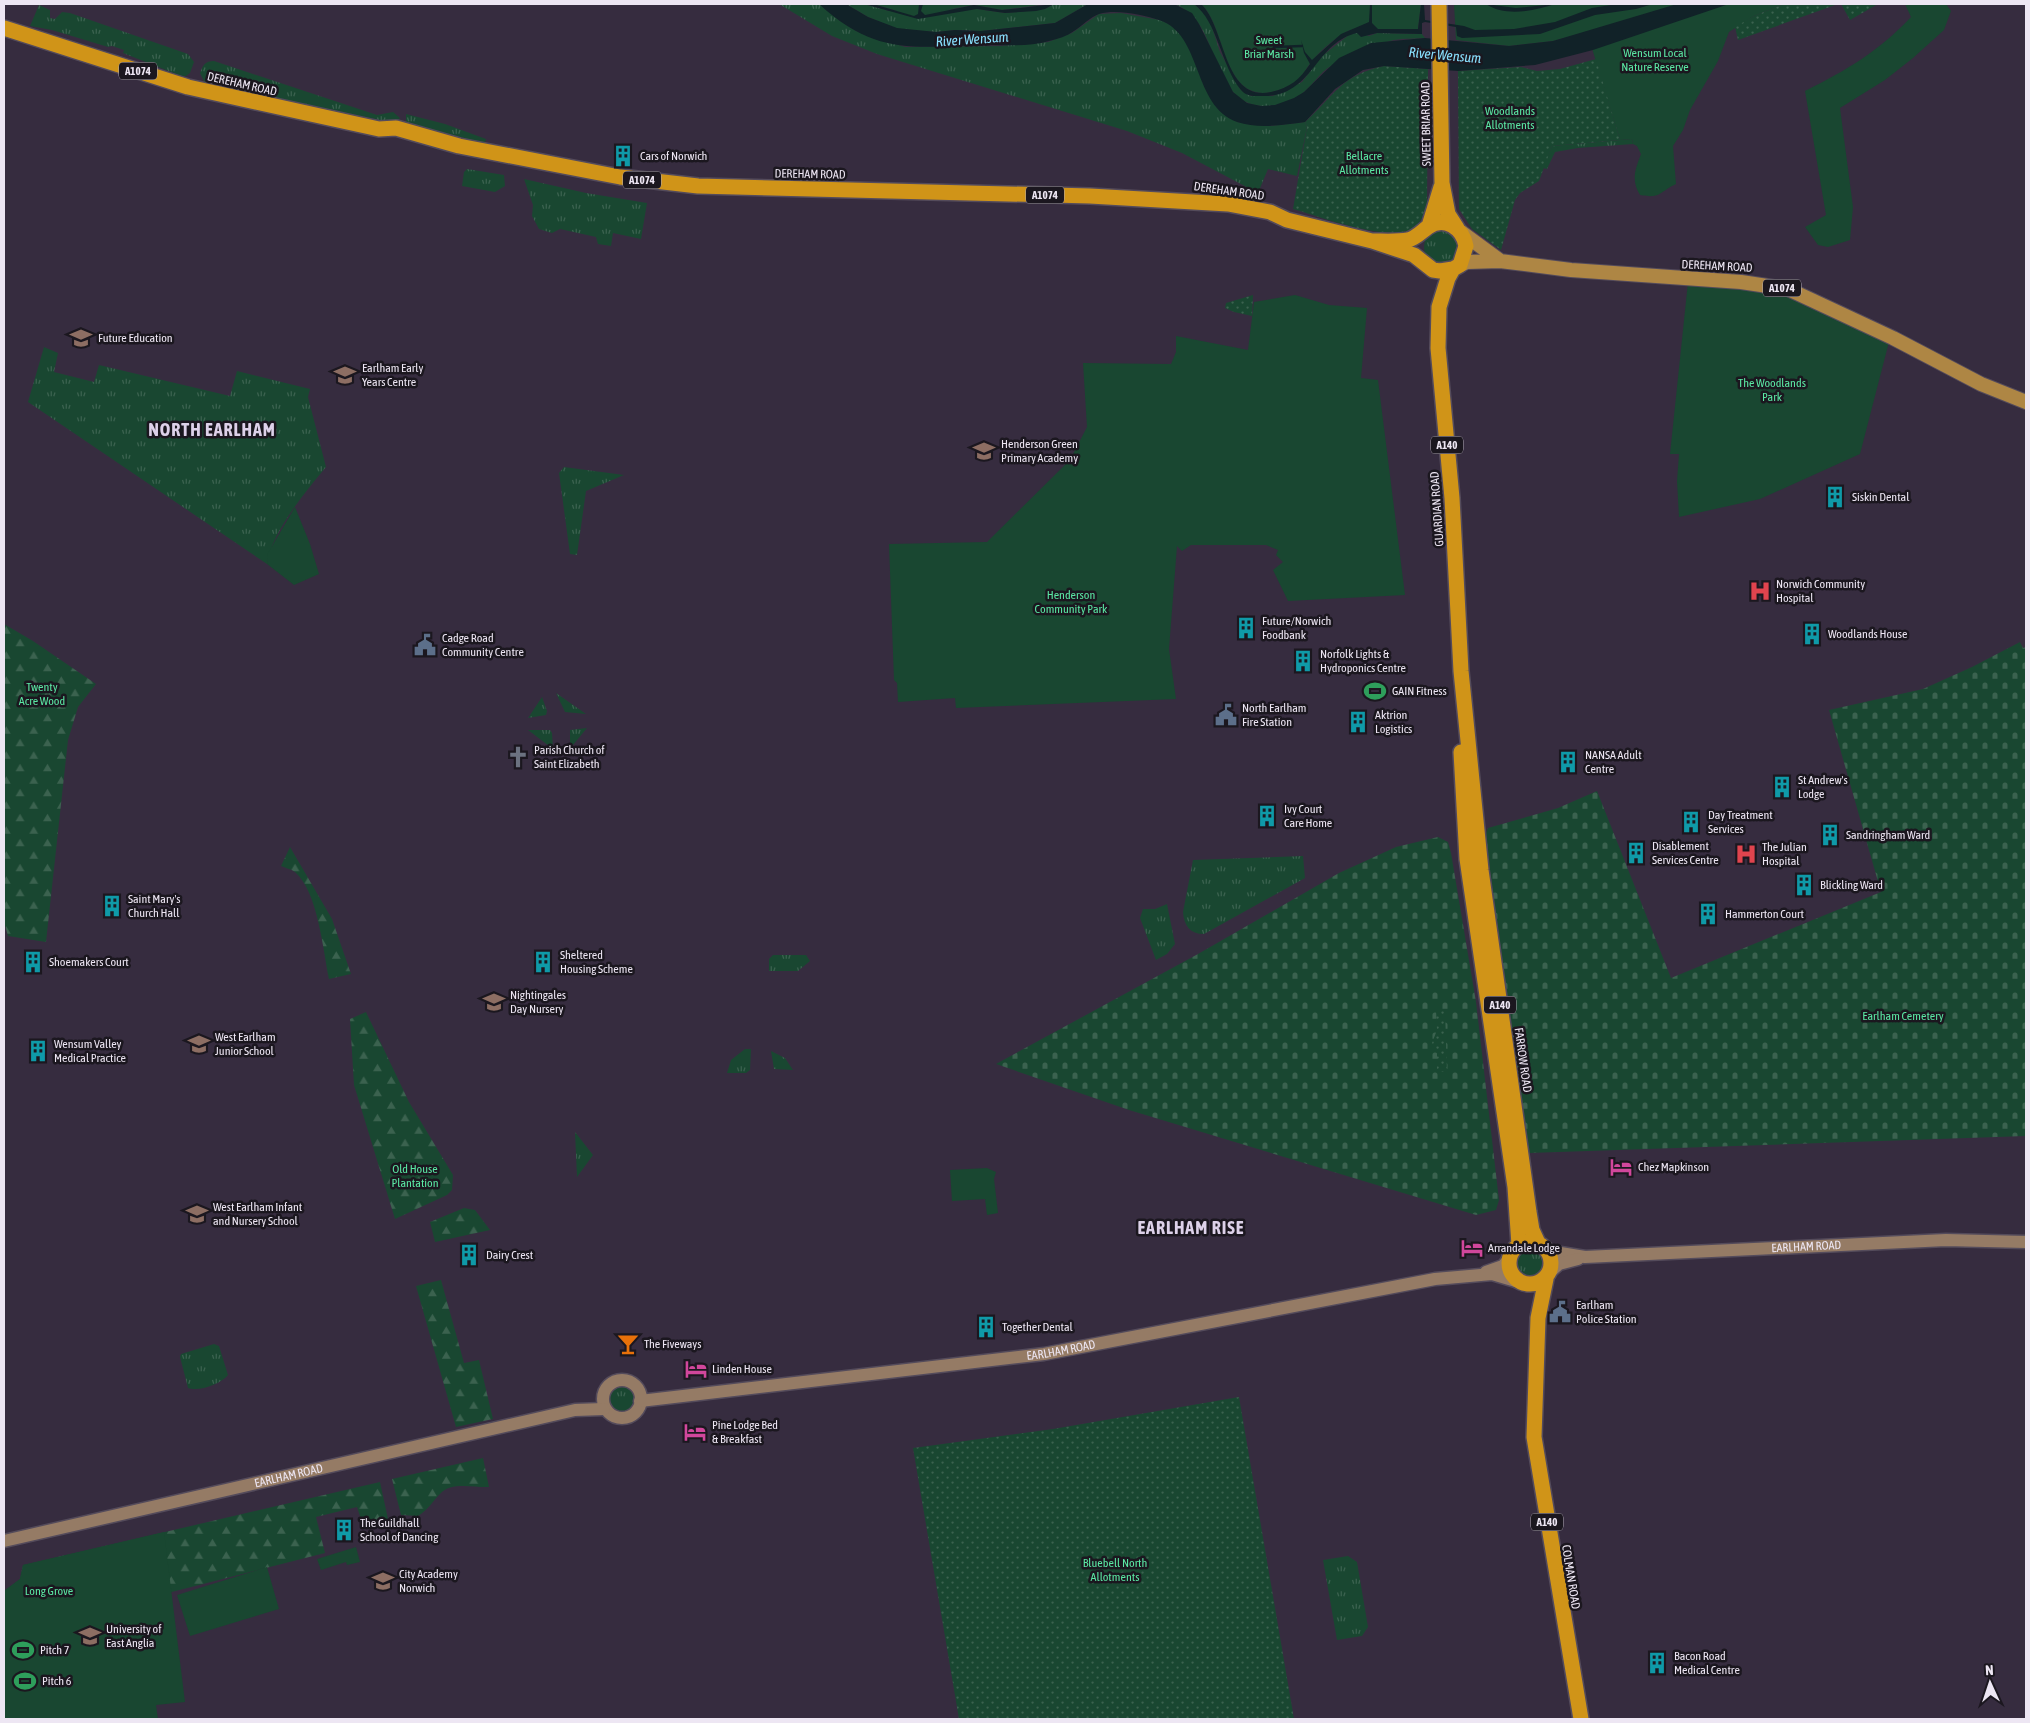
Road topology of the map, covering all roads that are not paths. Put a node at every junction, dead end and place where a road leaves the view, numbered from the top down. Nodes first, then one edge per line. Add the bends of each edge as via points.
1 (1439, 4) edge
2 (4, 28) edge
3 (4, 40) edge
4 (101, 59) junction
5 (1442, 183) junction
6 (1426, 228) junction
7 (1459, 230) junction
8 (1372, 241) junction
9 (1500, 261) junction
10 (1424, 262) junction
11 (1457, 267) junction
12 (1439, 307) junction
13 (2026, 402) edge
14 (1470, 822) junction
15 (2026, 1242) edge
16 (1519, 1245) junction
17 (1543, 1247) junction
18 (1585, 1256) junction
19 (1509, 1259) junction
20 (1476, 1274) junction
21 (1548, 1275) junction
22 (1522, 1283) junction
23 (1536, 1350) junction
24 (604, 1393) junction
25 (640, 1401) junction
26 (604, 1409) junction
27 (575, 1410) junction
28 (4, 1541) edge
29 (1581, 1719) edge

1 - 5 highway, SWEET BRIAR ROAD / A140
2 - 4 highway, DEREHAM ROAD / A1074
3 - 4 highway, DEREHAM ROAD / A1074
4 - 8 highway, DEREHAM ROAD / A1074 via 218,94 379,129 394,138 436,148 459,146 626,178 698,186 1164,200 1268,221 1287,220
5 - 6 highway, SWEET BRIAR ROAD / A140
5 - 7 highway, SWEET BRIAR ROAD / A140 via 1448,214
6 - 7 highway, DEREHAM ROAD / A1074 via 1444,223
6 - 8 highway, DEREHAM ROAD / A1074 via 1406,240
6 - 10 highway, A140 via 1418,242
7 - 9 main road, DEREHAM ROAD / A1074
7 - 11 highway, A140 via 1466,246
8 - 10 highway, DEREHAM ROAD / A1074
9 - 11 main road, DEREHAM ROAD / A1074 via 1467,262
9 - 13 main road, DEREHAM ROAD / A1074 via 1788,289 1981,384
10 - 11 highway, DEREHAM ROAD / A1074 via 1440,271
10 - 12 highway, GUARDIAN ROAD / A140 via 1434,278
11 - 12 highway, GUARDIAN ROAD / A140 via 1448,278
12 - 14 highway, GUARDIAN ROAD / A140 via 1439,368 1452,498
14 - 16 highway, FARROW ROAD / A140 via 1479,954 1498,1065 1517,1205
14 - 17 highway, FARROW ROAD / A140 via 1482,880 1532,1230
15 - 18 main road, EARLHAM ROAD via 1946,1240
16 - 17 highway via 1532,1242
16 - 19 highway
17 - 18 main road, EARLHAM ROAD
17 - 21 highway, COLMAN ROAD / A140
18 - 21 main road, EARLHAM ROAD via 1559,1264
19 - 20 main road, EARLHAM ROAD via 1503,1266
19 - 22 highway, COLMAN ROAD / A140 via 1512,1276
20 - 22 main road, EARLHAM ROAD via 1492,1274
20 - 25 main road, EARLHAM ROAD via 1044,1354
21 - 22 highway via 1532,1285
21 - 23 highway, COLMAN ROAD / A140 via 1538,1318
22 - 23 highway, COLMAN ROAD / A140 via 1530,1298
23 - 29 highway, COLMAN ROAD / A140 via 1536,1453
24 - 25 main road via 613,1382 625,1380 636,1387
24 - 26 main road
24 - 27 main road, EARLHAM ROAD
25 - 26 main road via 637,1410 626,1417 614,1417
26 - 27 main road, EARLHAM ROAD
27 - 28 main road, EARLHAM ROAD

